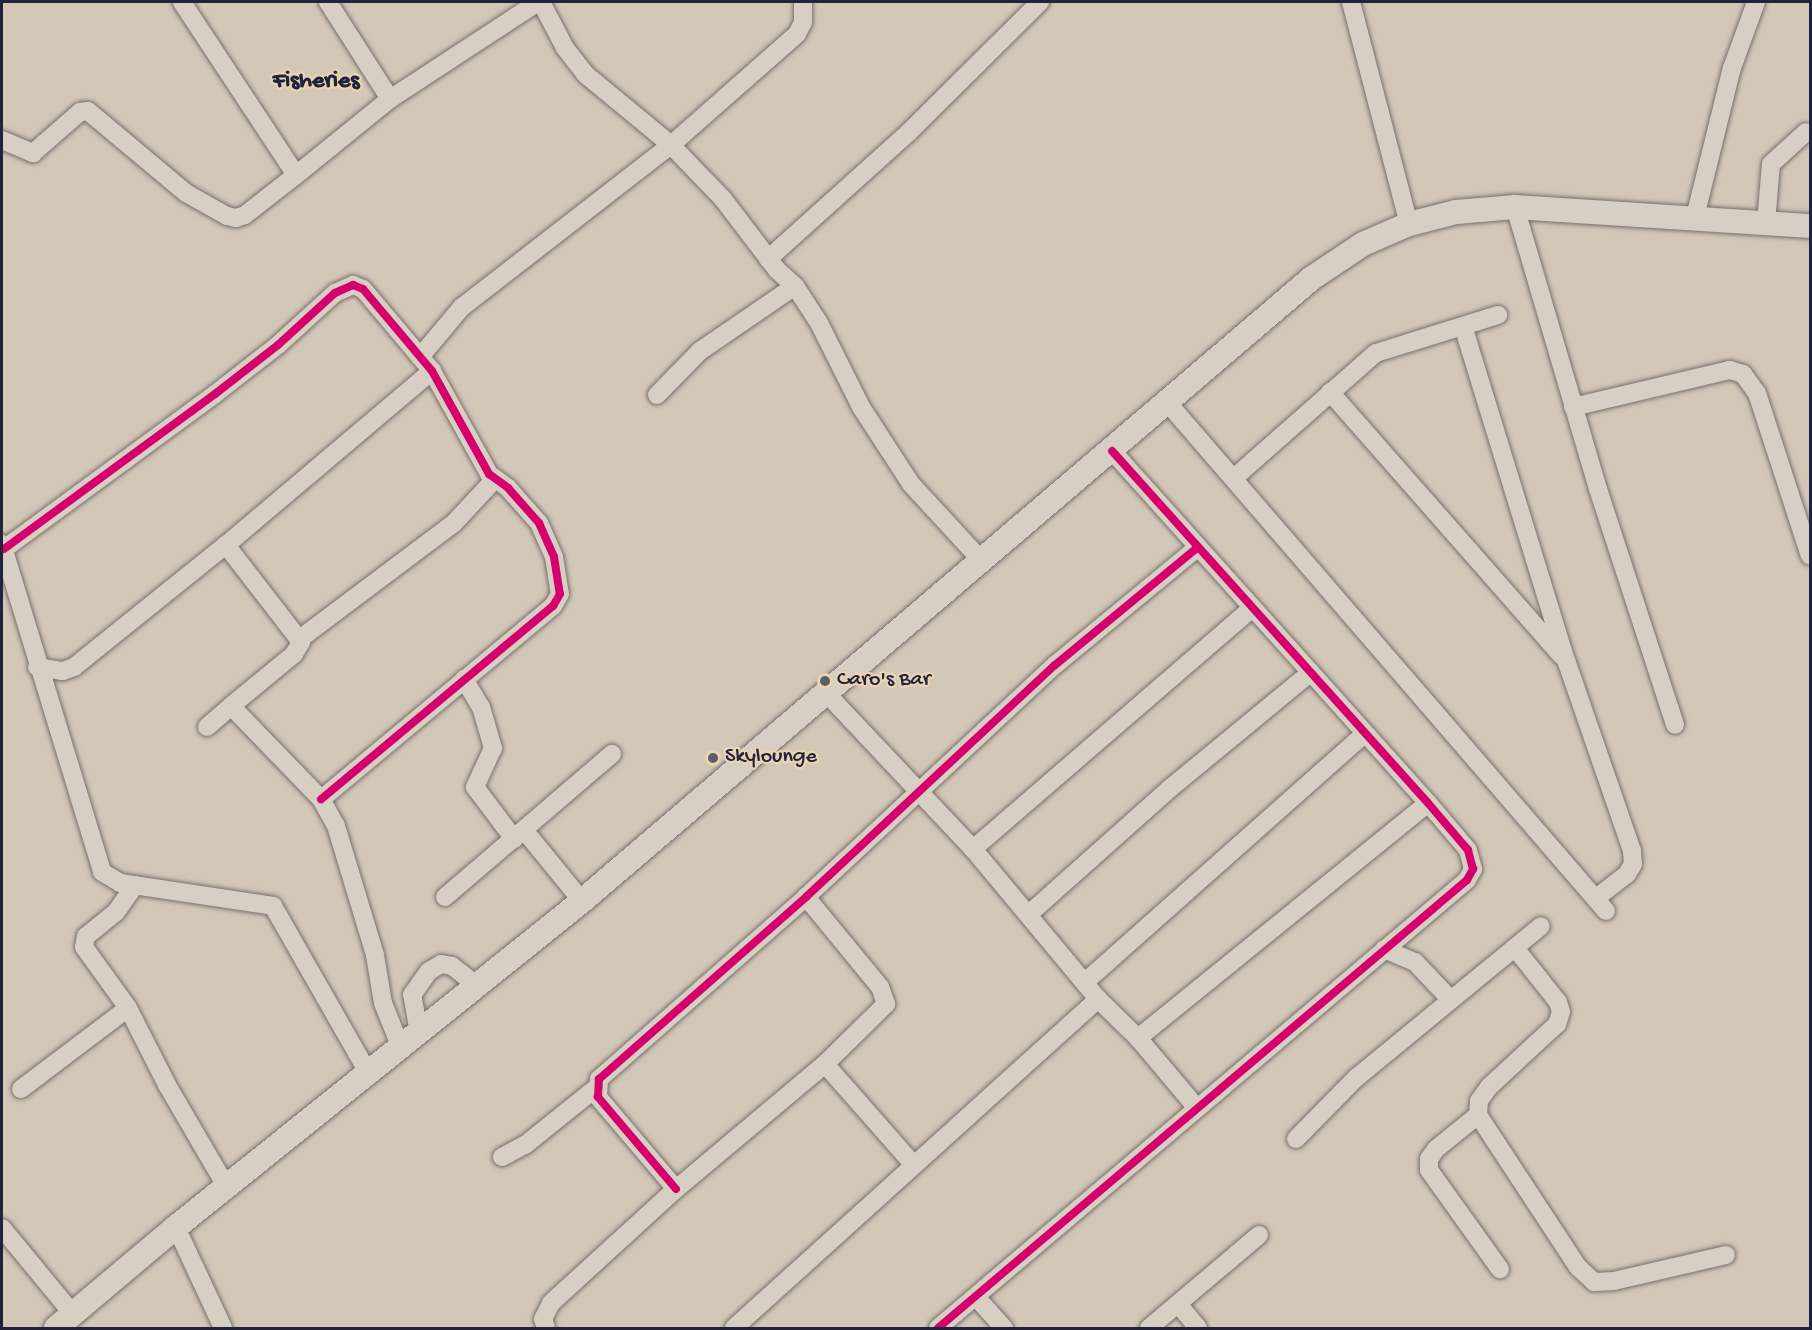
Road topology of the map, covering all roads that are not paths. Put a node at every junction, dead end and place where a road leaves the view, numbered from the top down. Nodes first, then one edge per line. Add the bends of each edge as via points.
1 (182, 2) edge
2 (328, 2) edge
3 (540, 2) edge
4 (803, 2) edge
5 (1040, 2) edge
6 (1351, 2) edge
7 (1756, 2) edge
8 (390, 99) junction
9 (1806, 132) dead end
10 (2, 140) edge
11 (671, 145) junction
12 (296, 175) junction
13 (1515, 207) junction
14 (1694, 221) junction
15 (1766, 223) junction
16 (1409, 224) junction
17 (1810, 226) edge
18 (768, 259) junction
19 (795, 286) junction
20 (1498, 315) dead end
21 (1462, 326) junction
22 (426, 364) junction
23 (1330, 392) junction
24 (657, 395) dead end
25 (1167, 402) junction
26 (1573, 407) junction
27 (1112, 451) junction
28 (1234, 478) junction
29 (495, 479) junction
30 (226, 544) junction
31 (3, 547) edge
32 (1197, 548) junction
33 (1810, 556) edge
34 (980, 560) junction
35 (1252, 608) junction
36 (301, 638) junction
37 (1566, 660) junction
38 (37, 667) junction
39 (1311, 672) junction
40 (464, 679) junction
41 (826, 693) junction
42 (231, 706) junction
43 (1675, 725) dead end
44 (207, 727) dead end
45 (1364, 734) junction
46 (612, 754) dead end
47 (919, 792) junction
48 (321, 799) junction
49 (1428, 803) junction
50 (519, 835) junction
51 (973, 849) junction
52 (135, 885) junction
53 (445, 897) dead end
54 (806, 897) junction
55 (582, 901) junction
56 (1029, 914) junction
57 (1541, 926) dead end
58 (1515, 948) junction
59 (1384, 949) junction
60 (1085, 982) junction
61 (478, 986) junction
62 (1098, 999) junction
63 (1450, 999) junction
64 (128, 1008) junction
65 (1138, 1038) junction
66 (410, 1041) junction
67 (825, 1064) junction
68 (369, 1074) junction
69 (596, 1088) junction
70 (21, 1089) dead end
71 (1197, 1108) junction
72 (1478, 1115) junction
73 (1296, 1139) dead end
74 (502, 1157) dead end
75 (913, 1164) junction
76 (226, 1186) junction
77 (676, 1190) junction
78 (176, 1227) junction
79 (2, 1228) edge
80 (1259, 1234) dead end
81 (1726, 1255) dead end
82 (1500, 1269) dead end
83 (976, 1296) junction
84 (1178, 1304) junction
85 (64, 1321) edge
86 (223, 1329) edge
87 (546, 1329) edge
88 (734, 1329) edge
89 (938, 1329) edge
90 (1004, 1329) edge
91 (1149, 1329) edge
92 (1198, 1329) edge

1 - 12 street
2 - 8 street
3 - 8 street
3 - 11 street via 565,48 585,74
4 - 11 street via 803,22 797,34
5 - 18 street via 909,132
6 - 16 street
7 - 14 street via 1732,68
8 - 12 street
9 - 15 street via 1771,164
10 - 12 street via 33,153 80,112 88,111 186,194 236,218
11 - 18 street via 723,199
11 - 22 street via 462,307
13 - 14 main road
13 - 16 main road via 1455,212
13 - 26 street
14 - 15 main road
15 - 17 main road
16 - 25 main road via 1363,244 1312,278
18 - 19 street
19 - 24 street via 700,351
19 - 34 street via 819,323 861,407 911,484
20 - 21 street
21 - 23 street via 1384,349
21 - 37 street
22 - 29 street via 484,467
22 - 30 street
22 - 31 street via 363,289 345,287 215,394
23 - 28 street
23 - 37 street
25 - 27 main road
25 - 28 street
26 - 33 street via 1730,370 1743,374 1757,393
26 - 43 street
27 - 32 street
27 - 34 main road
28 - 37 street via 1601,904 1627,874 1633,858
29 - 36 street via 454,523
29 - 40 street via 539,523 554,557 560,594 553,606
30 - 36 street
30 - 38 street via 74,667
31 - 38 street
32 - 35 street
32 - 47 street via 1055,665
34 - 41 main road
35 - 39 street
35 - 51 street
36 - 42 street via 294,654
38 - 52 street via 102,872 110,880
39 - 45 street
39 - 56 street via 1168,790
40 - 48 street
40 - 50 street via 481,707 493,748 475,787
41 - 47 street
41 - 55 main road
42 - 44 street
42 - 48 street
45 - 49 street
45 - 60 street
46 - 50 street
47 - 51 street
47 - 54 street
48 - 66 street via 336,826 375,955 383,1003
49 - 59 street via 1468,850 1473,869 1467,880
49 - 65 street
50 - 53 street
50 - 55 street
51 - 56 street
52 - 64 street via 116,912 83,942
52 - 68 street via 273,906
54 - 67 street via 880,987 885,1000 882,1009
54 - 69 street via 608,1068
55 - 61 main road
56 - 60 street
57 - 58 street
58 - 63 street
58 - 72 street via 1558,1002 1561,1012 1557,1024 1489,1087 1479,1101
59 - 63 street via 1415,962
59 - 71 street
60 - 62 street
61 - 66 main road
61 - 66 street via 452,966 441,964 429,971 412,995
62 - 65 street
62 - 75 street
63 - 73 street via 1356,1078
64 - 70 street
64 - 76 street
65 - 71 street
66 - 68 main road
67 - 75 street
67 - 77 street
68 - 76 main road
69 - 74 street via 525,1145
69 - 77 street via 598,1097
71 - 83 street
72 - 81 street via 1578,1267 1594,1282 1614,1281
72 - 82 street via 1436,1149 1429,1159 1429,1170
75 - 88 street
76 - 78 main road
77 - 87 street via 551,1303 543,1319
78 - 85 main road
78 - 86 street
79 - 85 street
80 - 84 street
83 - 89 street
83 - 90 street
84 - 91 street
84 - 92 street

